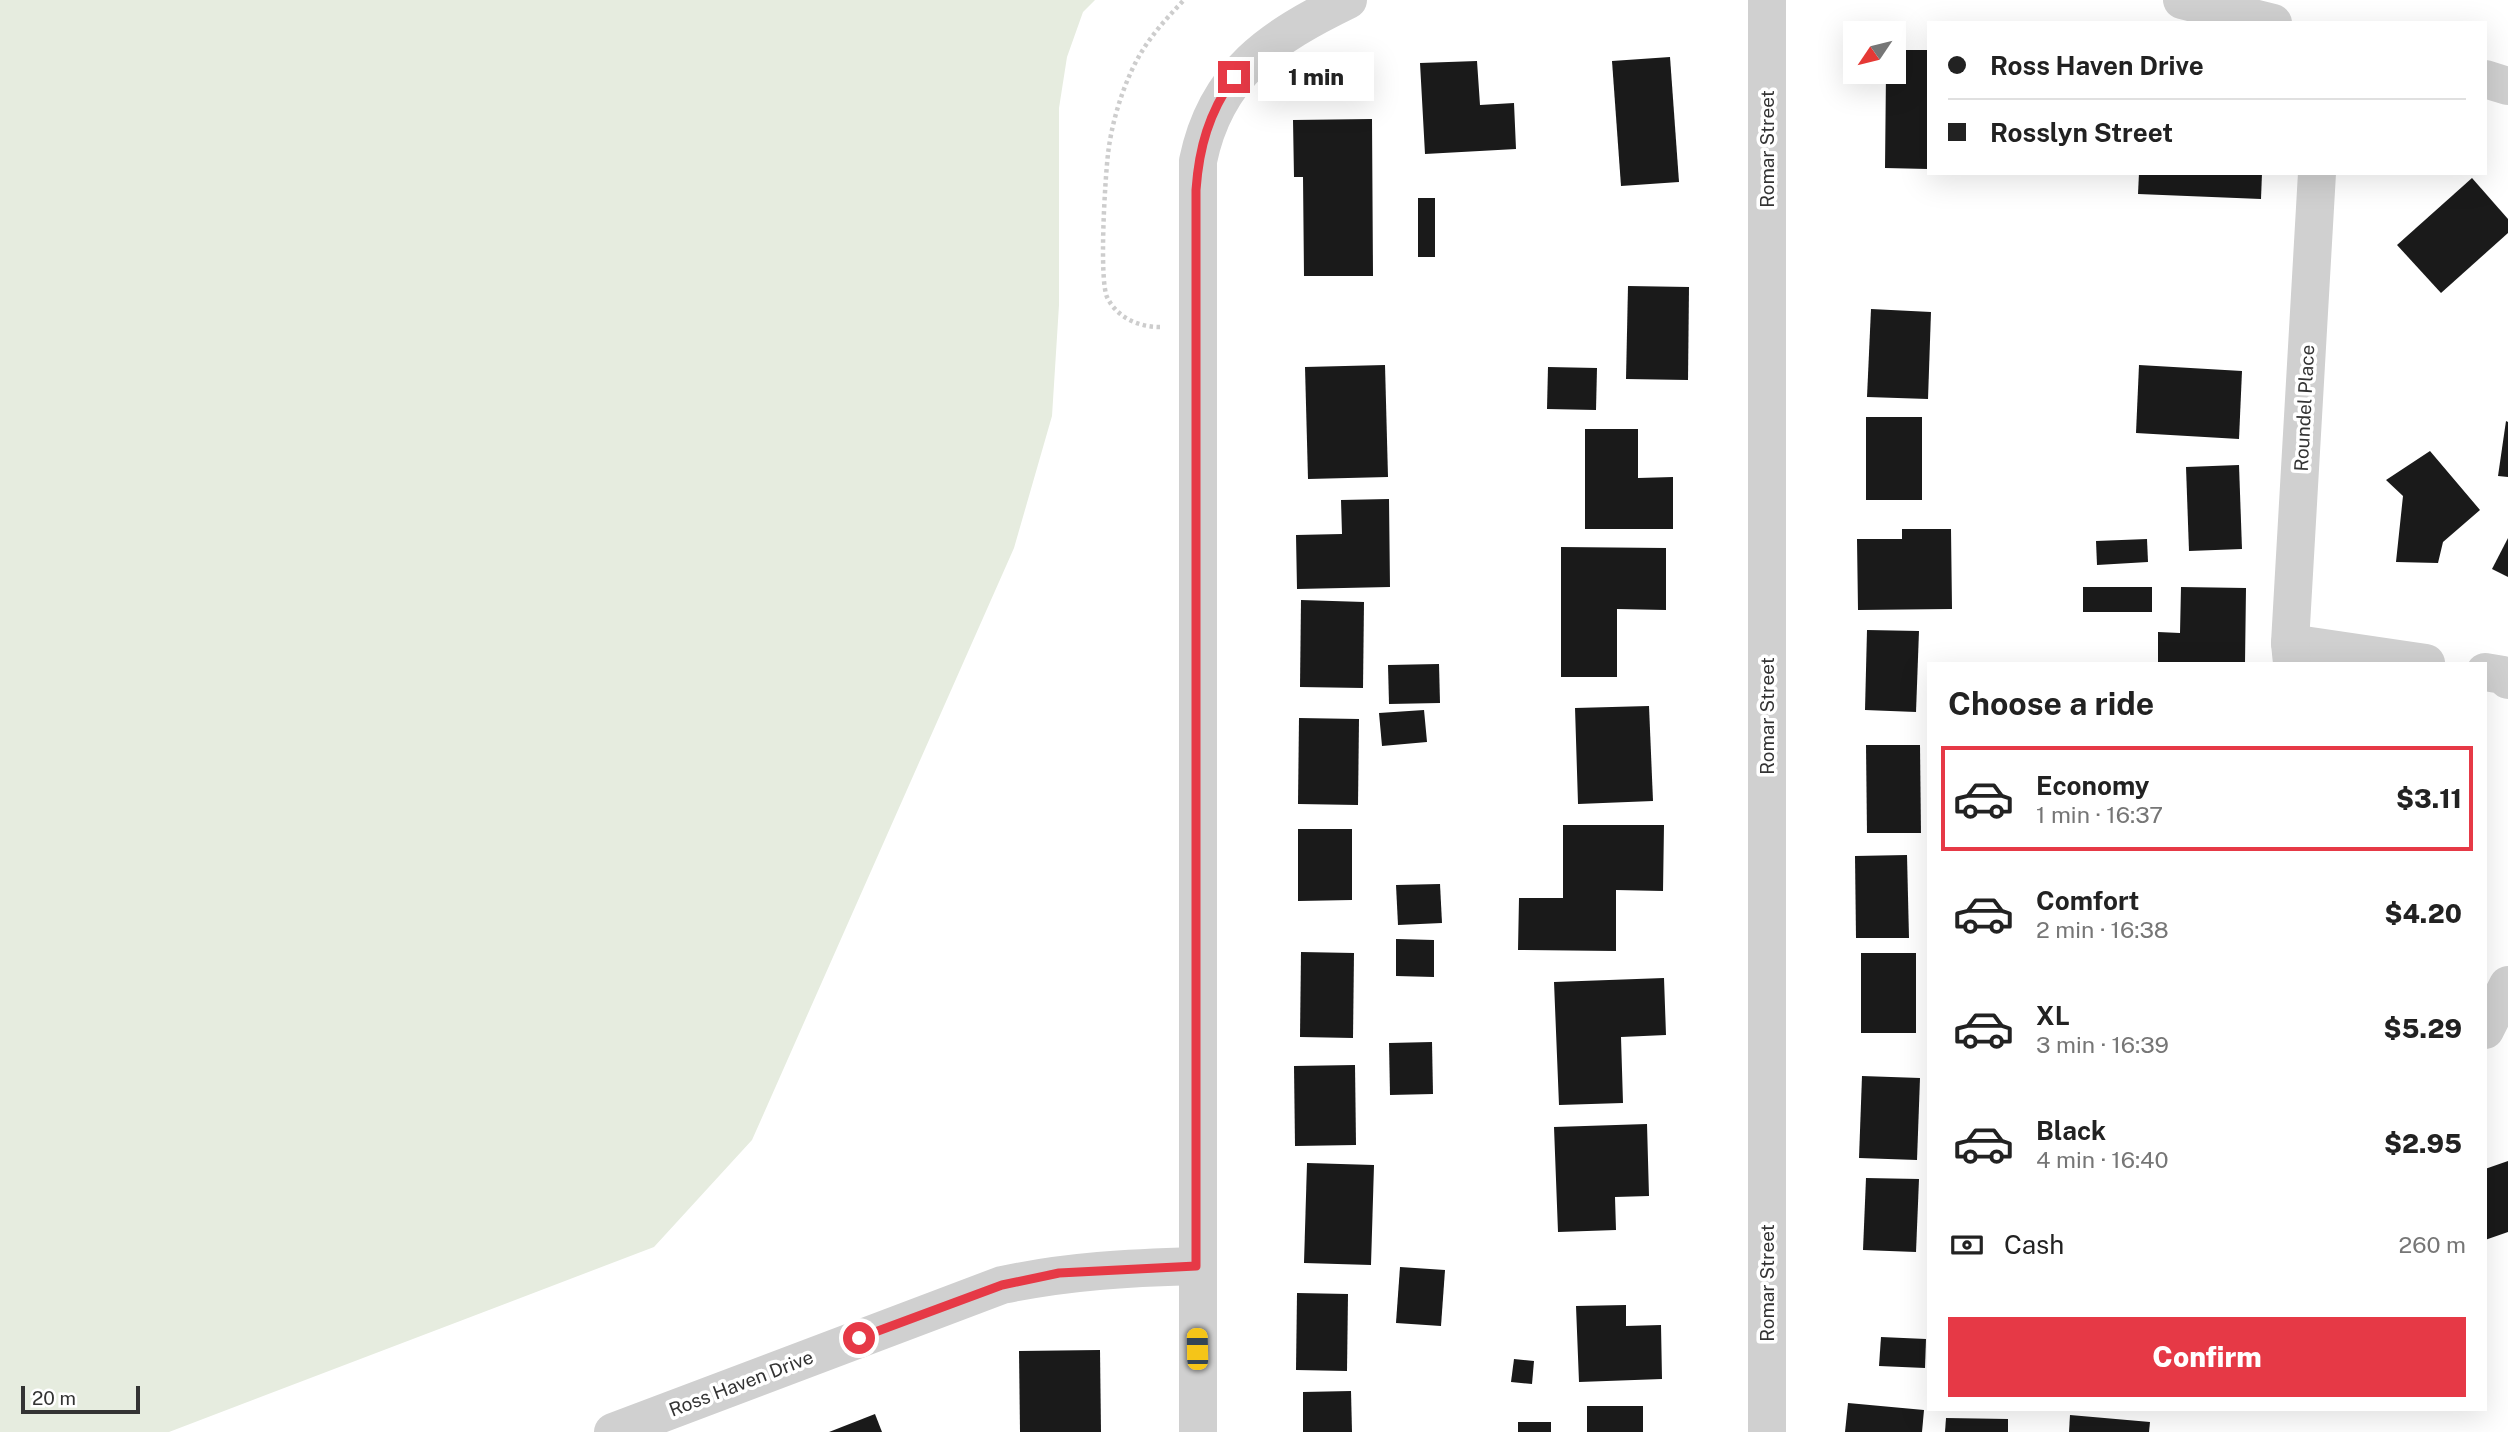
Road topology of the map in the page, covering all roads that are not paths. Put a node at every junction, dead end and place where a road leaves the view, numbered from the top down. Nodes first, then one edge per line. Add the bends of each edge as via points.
1 (1348, 0) edge
2 (1767, 0) edge
3 (2182, 0) edge
4 (2265, 21) edge
5 (2487, 80) edge
6 (2508, 86) edge
7 (2317, 175) edge
8 (2291, 653) edge
9 (2412, 662) edge
10 (2487, 672) edge
11 (2508, 680) edge
12 (2508, 985) edge
13 (2487, 1026) edge
14 (1196, 1266) junction
15 (613, 1432) edge
16 (1198, 1432) edge
17 (1767, 1432) edge

1 - 14 street via 1254,57 1219,99 1198,161
2 - 17 street, Romar Street
3 - 4 street
5 - 6 street
7 - 8 street, Roundel Place
8 - 9 street, Roundel Place
10 - 11 street
12 - 13 street
14 - 15 street, Ross Haven Drive via 1099,1268 1002,1285
14 - 16 street

